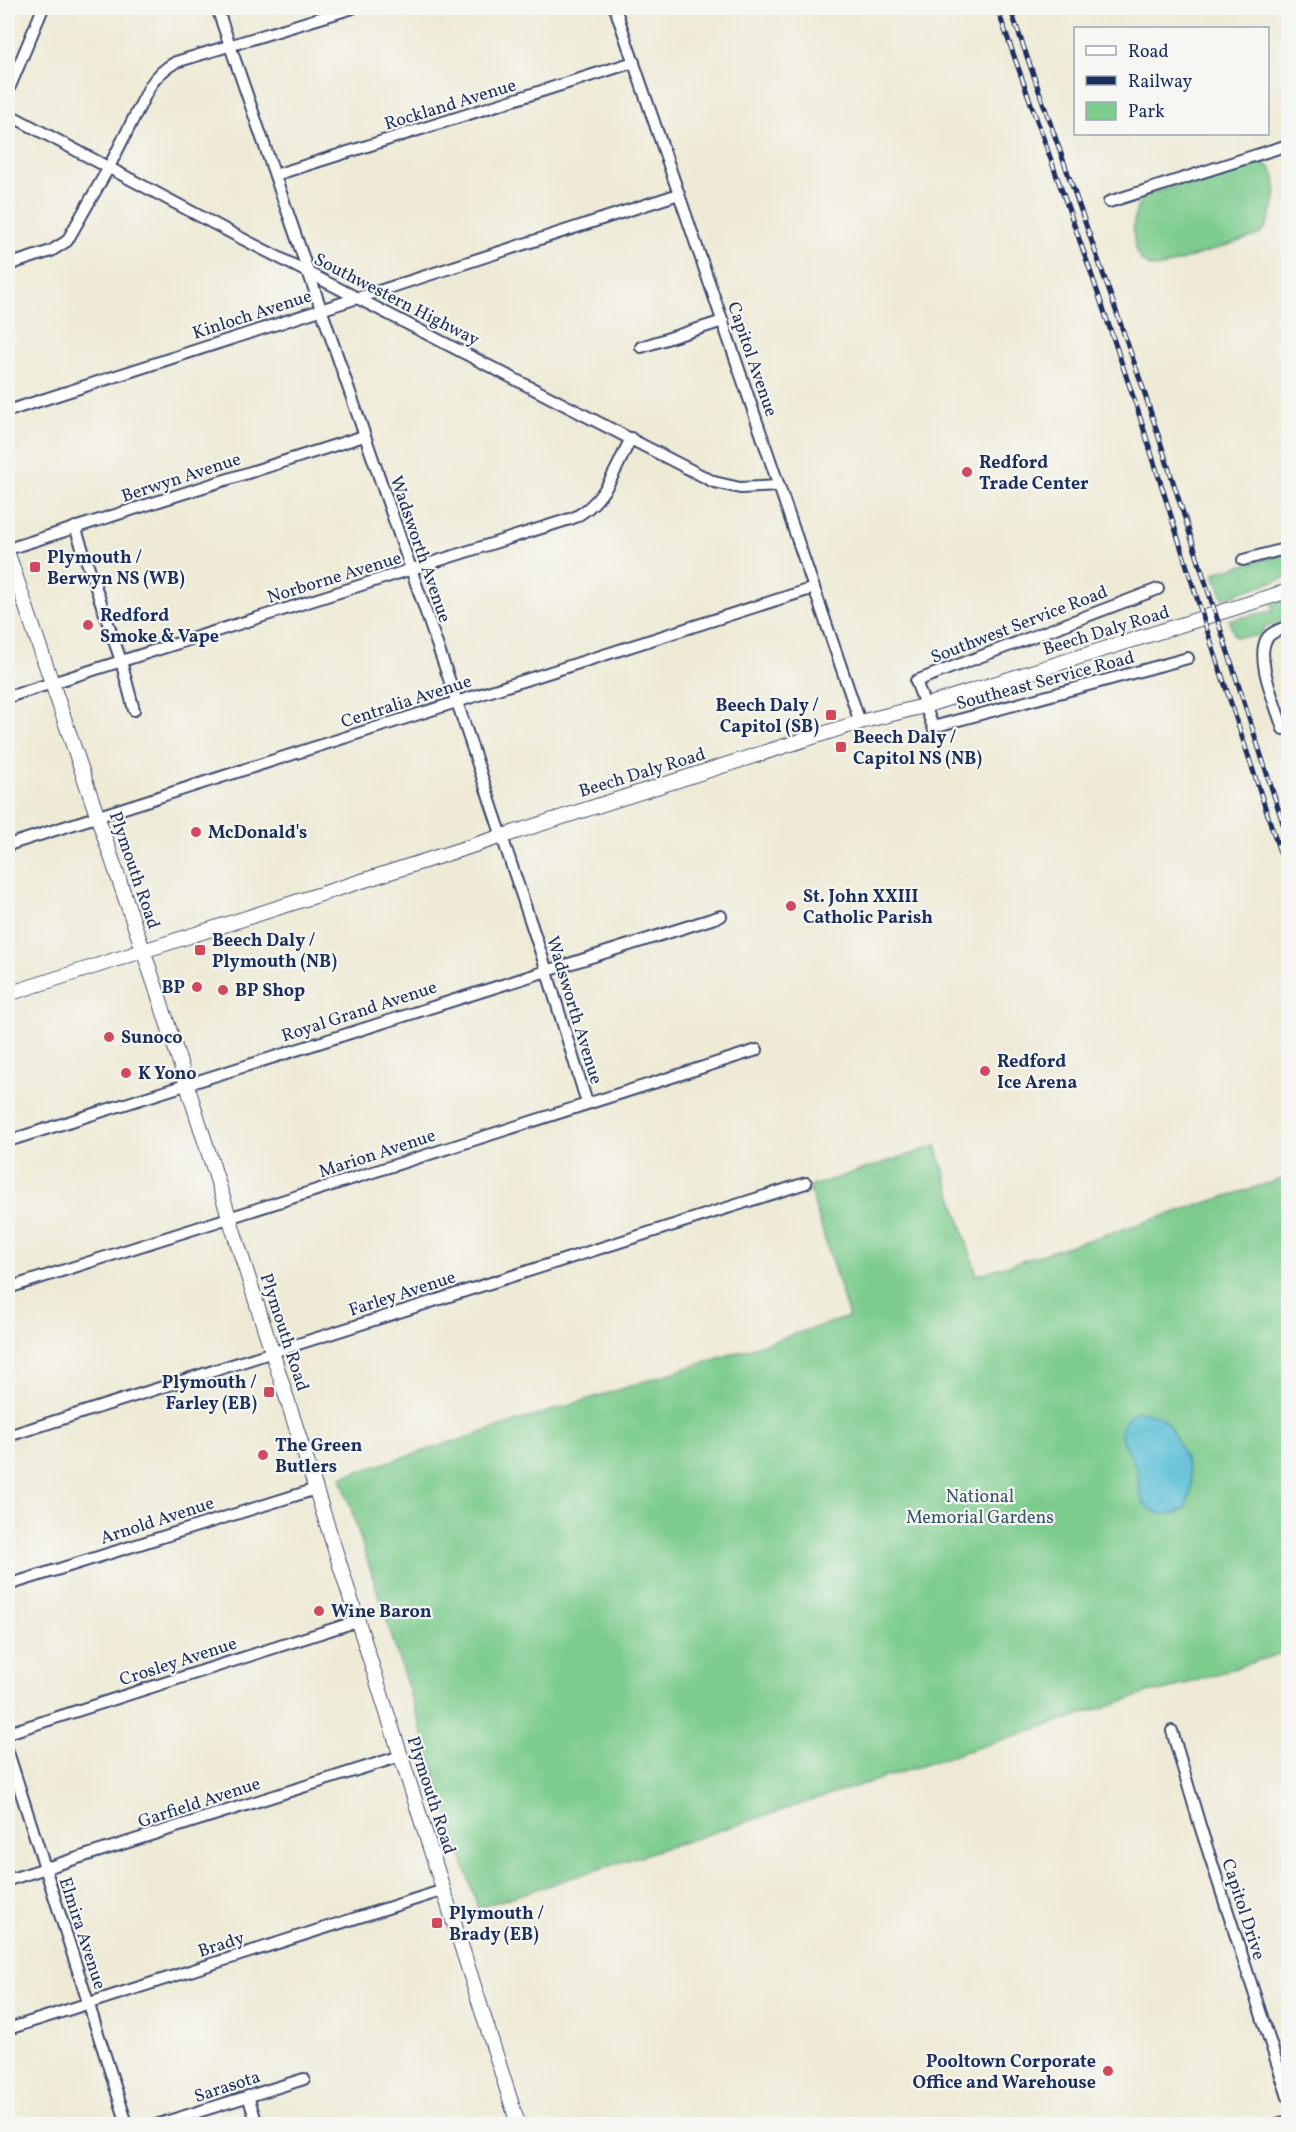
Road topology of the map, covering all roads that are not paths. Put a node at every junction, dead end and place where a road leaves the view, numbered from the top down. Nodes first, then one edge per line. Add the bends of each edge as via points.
1 (43, 8) edge
2 (217, 8) edge
3 (353, 8) edge
4 (615, 8) edge
5 (230, 45) junction
6 (634, 62) junction
7 (8, 91) edge
8 (8, 114) edge
9 (1288, 145) edge
10 (109, 167) junction
11 (275, 175) junction
12 (679, 194) junction
13 (1109, 202) dead end
14 (8, 265) edge
15 (308, 272) junction
16 (359, 297) junction
17 (321, 309) junction
18 (723, 321) junction
19 (641, 347) dead end
20 (8, 411) edge
21 (364, 436) junction
22 (631, 438) junction
23 (779, 486) junction
24 (75, 527) junction
25 (1288, 548) edge
26 (8, 549) edge
27 (8, 554) edge
28 (1243, 560) dead end
29 (411, 570) junction
30 (814, 588) junction
31 (1158, 589) dead end
32 (1288, 591) edge
33 (1288, 626) edge
34 (1188, 658) dead end
35 (121, 661) junction
36 (52, 682) junction
37 (8, 697) edge
38 (457, 702) junction
39 (924, 705) junction
40 (134, 710) dead end
41 (860, 722) junction
42 (1283, 729) dead end
43 (98, 816) junction
44 (501, 835) junction
45 (8, 845) edge
46 (721, 916) dead end
47 (144, 951) junction
48 (546, 969) junction
49 (8, 994) edge
50 (757, 1050) dead end
51 (187, 1083) junction
52 (587, 1103) junction
53 (8, 1141) edge
54 (806, 1183) dead end
55 (230, 1217) junction
56 (8, 1288) edge
57 (273, 1352) junction
58 (8, 1436) edge
59 (316, 1489) junction
60 (8, 1585) edge
61 (358, 1621) junction
62 (1172, 1731) dead end
63 (8, 1733) edge
64 (8, 1752) edge
65 (401, 1756) junction
66 (45, 1869) junction
67 (8, 1880) edge
68 (444, 1890) junction
69 (88, 2003) junction
70 (8, 2028) edge
71 (304, 2079) dead end
72 (248, 2096) junction
73 (1288, 2097) edge
74 (1288, 2121) edge
75 (127, 2124) edge
76 (159, 2124) edge
77 (257, 2124) edge
78 (518, 2124) edge
79 (1277, 2124) edge

1 - 7 street
2 - 5 street, Wadsworth Avenue
3 - 5 street
4 - 6 street, Capitol Avenue
5 - 10 street via 176,62 159,74
5 - 11 street, Wadsworth Avenue
6 - 11 street, Rockland Avenue
6 - 12 street, Capitol Avenue
8 - 10 street, Southwestern Highway
9 - 13 street
10 - 14 street via 67,241 51,251
10 - 15 street, Southwestern Highway
11 - 15 street, Wadsworth Avenue
12 - 16 street, Kinloch Avenue
12 - 18 street, Capitol Avenue
15 - 16 street, Southwestern Highway
15 - 17 street, Wadsworth Avenue
16 - 17 street, Kinloch Avenue
16 - 22 street, Southwestern Highway
17 - 20 street, Kinloch Avenue
17 - 21 street, Wadsworth Avenue
18 - 19 street
18 - 23 street, Capitol Avenue
21 - 24 street, Berwyn Avenue
21 - 29 street, Wadsworth Avenue
22 - 23 street, Southwestern Highway via 724,486
22 - 29 street, Norborne Avenue via 602,495 584,513
23 - 30 street, Capitol Avenue
24 - 26 street, Berwyn Avenue
24 - 35 street
25 - 28 street
27 - 36 main road, Plymouth Road
29 - 35 street, Norborne Avenue
29 - 38 street, Wadsworth Avenue
30 - 38 street, Centralia Avenue
30 - 41 street, Capitol Avenue
31 - 39 street, Southwest Service Road via 916,681
32 - 39 main road, Beech Daly Road
33 - 42 street via 1268,637 1263,653
34 - 39 street, Southeast Service Road via 933,727
35 - 36 street, Norborne Avenue
35 - 40 street
36 - 37 street, Norborne Avenue
36 - 43 main road, Plymouth Road
38 - 43 street, Centralia Avenue
38 - 44 street, Wadsworth Avenue
39 - 41 main road, Beech Daly Road
41 - 44 main road, Beech Daly Road
43 - 45 street, Centralia Avenue
43 - 47 main road, Plymouth Road
44 - 47 main road, Beech Daly Road
44 - 48 street, Wadsworth Avenue
46 - 48 street, Royal Grand Avenue
47 - 49 main road, Beech Daly Road
47 - 51 main road, Plymouth Road
48 - 51 street, Royal Grand Avenue
48 - 52 street, Wadsworth Avenue
50 - 52 street, Marion Avenue
51 - 53 street, Royal Grand Avenue
51 - 55 main road, Plymouth Road
52 - 55 street, Marion Avenue
54 - 57 street, Farley Avenue
55 - 56 street, Marion Avenue
55 - 57 main road, Plymouth Road
57 - 58 street, Farley Avenue
57 - 59 main road, Plymouth Road
59 - 60 street, Arnold Avenue
59 - 61 main road, Plymouth Road
61 - 63 street, Crosley Avenue
61 - 65 main road, Plymouth Road
62 - 73 street, Capitol Drive
64 - 66 street, Elmira Avenue
65 - 66 street, Garfield Avenue
65 - 68 main road, Plymouth Road
66 - 67 street, Garfield Avenue
66 - 69 street, Elmira Avenue
68 - 69 street, Brady
68 - 78 main road, Plymouth Road
69 - 70 street, Brady
69 - 75 street, Elmira Avenue
71 - 72 street, Sarasota
72 - 76 street, Sarasota
72 - 77 street
74 - 79 street

